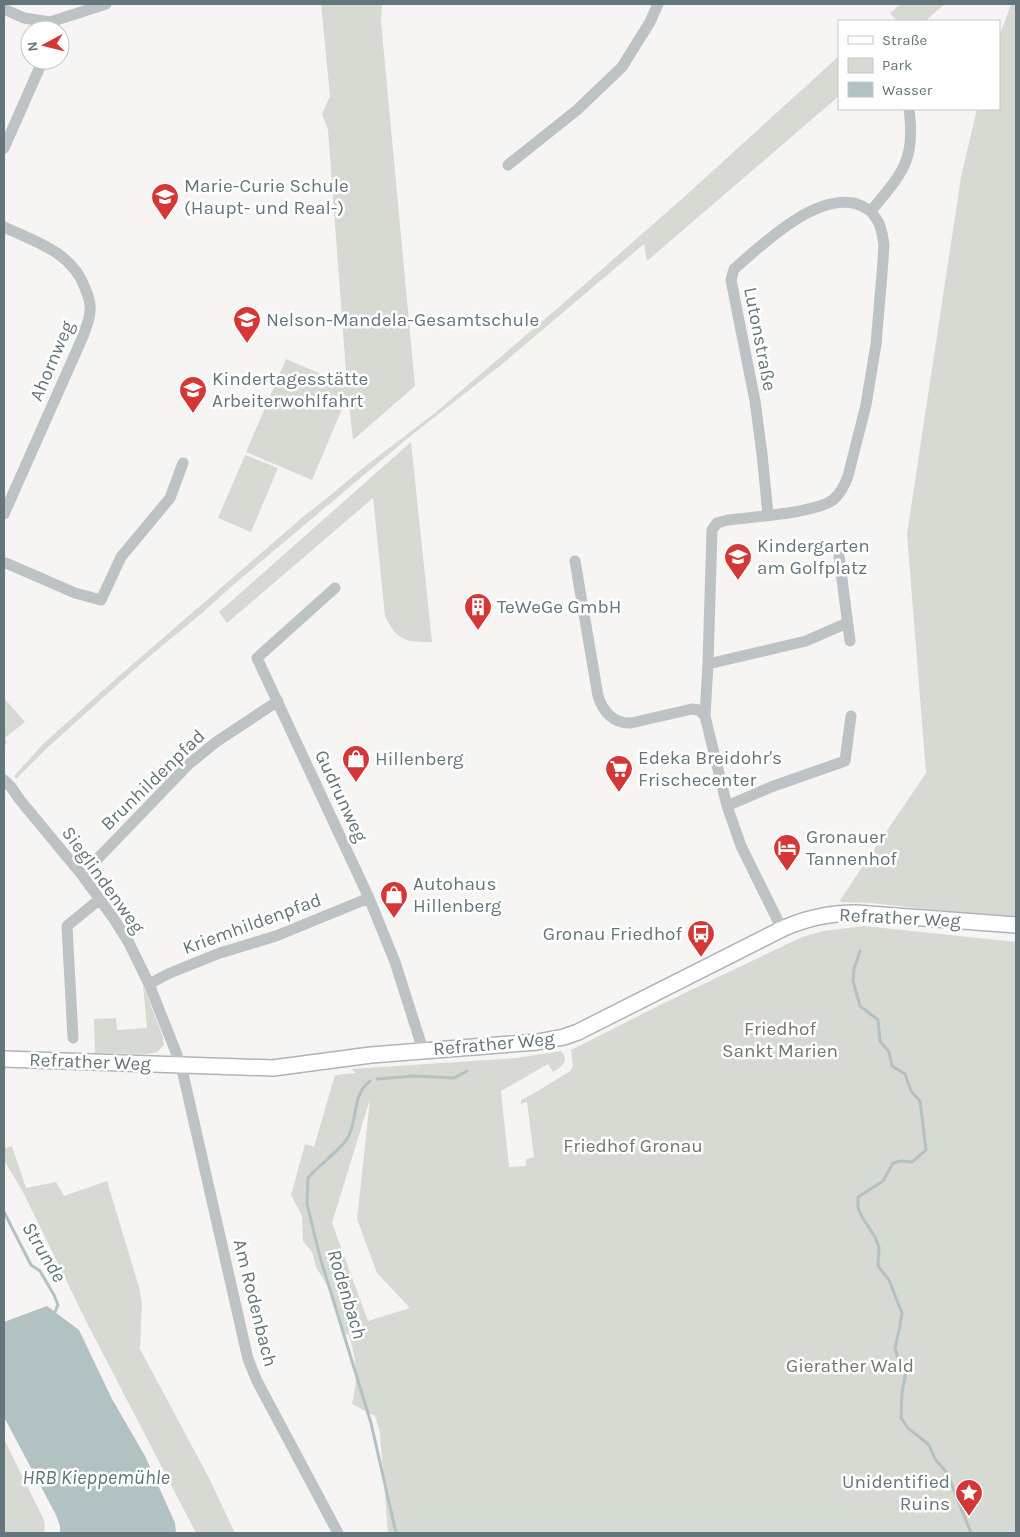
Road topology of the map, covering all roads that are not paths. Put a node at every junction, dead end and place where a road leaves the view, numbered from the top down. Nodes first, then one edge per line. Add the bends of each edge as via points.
1 (106, 4) edge
2 (658, 4) edge
3 (4, 9) edge
4 (30, 20) edge
5 (65, 20) edge
6 (38, 70) edge
7 (909, 110) edge
8 (4, 148) edge
9 (508, 165) dead end
10 (870, 212) junction
11 (4, 227) edge
12 (183, 463) dead end
13 (4, 514) edge
14 (768, 514) junction
15 (839, 556) dead end
16 (575, 560) dead end
17 (5, 564) edge
18 (335, 588) dead end
19 (847, 623) junction
20 (850, 641) dead end
21 (708, 664) junction
22 (278, 701) junction
23 (705, 716) junction
24 (851, 716) dead end
25 (4, 780) edge
26 (726, 806) junction
27 (82, 875) junction
28 (369, 898) junction
29 (100, 899) junction
30 (1016, 925) edge
31 (782, 929) junction
32 (149, 984) junction
33 (73, 1038) dead end
34 (423, 1050) junction
35 (4, 1059) edge
36 (181, 1065) junction
37 (338, 1533) edge

1 - 5 street
2 - 9 street via 622,67 577,110
3 - 4 street
6 - 8 street
7 - 10 street via 912,136 906,162
10 - 14 street via 882,233 882,274 876,344 866,404 848,476 839,493 825,504
10 - 14 street, Lutonstraße via 852,203 824,206 782,229 732,272 762,449
11 - 13 street, Ahornweg via 56,251 75,268 88,295 90,311 84,334
12 - 17 street via 170,498 121,557 101,600 75,593
14 - 21 street via 724,520 712,530
15 - 19 street
16 - 23 street via 598,696 606,712 617,722 624,723 692,709
18 - 22 street, Gudrunweg via 257,658
19 - 20 street
19 - 21 street via 806,641
21 - 23 street
22 - 27 street, Brunhildenpfad via 189,764
22 - 28 street, Gudrunweg
23 - 26 street
24 - 26 street via 845,761
25 - 27 street, Sieglindenweg
26 - 31 street via 741,846
27 - 29 street, Sieglindenweg
28 - 32 street, Kriemhildenpfad via 276,936 220,953
28 - 34 street, Gudrunweg via 395,962
29 - 32 street, Sieglindenweg via 129,943
29 - 33 street via 67,926
30 - 31 main road, Refrather Weg via 850,912 806,919
31 - 34 main road, Refrather Weg via 569,1035 537,1042
32 - 36 street, Sieglindenweg
34 - 36 main road, Refrather Weg via 273,1068
35 - 36 main road, Refrather Weg
36 - 37 street, Am Rodenbach via 248,1359

